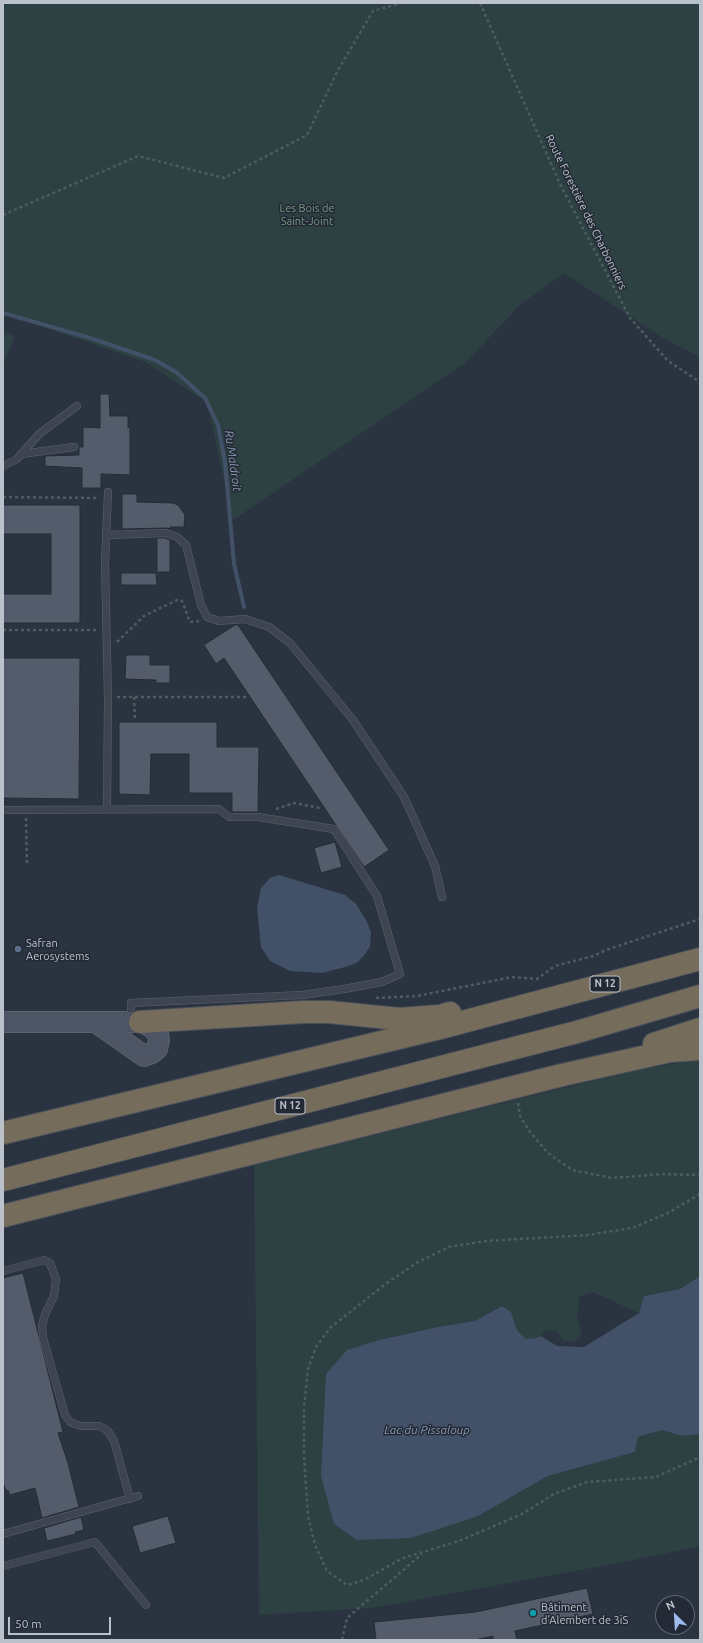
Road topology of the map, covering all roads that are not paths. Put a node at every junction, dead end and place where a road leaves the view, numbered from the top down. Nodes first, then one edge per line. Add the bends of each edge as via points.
1 (77, 406) dead end
2 (74, 447) dead end
3 (21, 454) junction
4 (3, 466) edge
5 (108, 495) road end
6 (106, 535) junction
7 (3, 810) edge
8 (108, 810) junction
9 (442, 897) dead end
10 (700, 959) edge
11 (700, 996) edge
12 (510, 1010) junction
13 (3, 1022) edge
14 (97, 1023) junction
15 (135, 1023) junction
16 (700, 1029) edge
17 (700, 1048) edge
18 (562, 1075) junction
19 (3, 1133) edge
20 (3, 1180) edge
21 (3, 1216) edge
22 (3, 1270) edge
23 (138, 1496) dead end
24 (130, 1499) junction
25 (3, 1534) edge
26 (3, 1566) edge
27 (146, 1605) dead end

1 - 3 lane via 39,434
2 - 3 lane
3 - 4 lane via 17,460
5 - 6 lane
6 - 8 lane via 104,563
6 - 9 lane via 166,533 177,537 186,545 201,604 207,617 219,621 245,619 269,627 290,643 353,720 404,797 435,866
7 - 8 lane
8 - 15 lane via 219,809 229,817 258,818 334,830 377,896 400,974 382,982 302,995 131,1003
10 - 12 highway, N 12
11 - 20 highway, N 12 via 577,1032
12 - 15 highway via 484,1005 440,1016 399,1019 304,1012
12 - 19 highway, N 12
13 - 14 street
14 - 15 street
14 - 15 street via 144,1056 152,1053 157,1049 158,1033 150,1026
16 - 18 highway via 591,1062
17 - 18 highway via 670,1051
18 - 21 highway
22 - 24 lane via 44,1260 50,1263 56,1279 54,1296 42,1325 43,1338 65,1415 70,1422 81,1426 99,1426 107,1430 114,1441
23 - 24 lane
24 - 25 lane
26 - 27 lane via 95,1542

